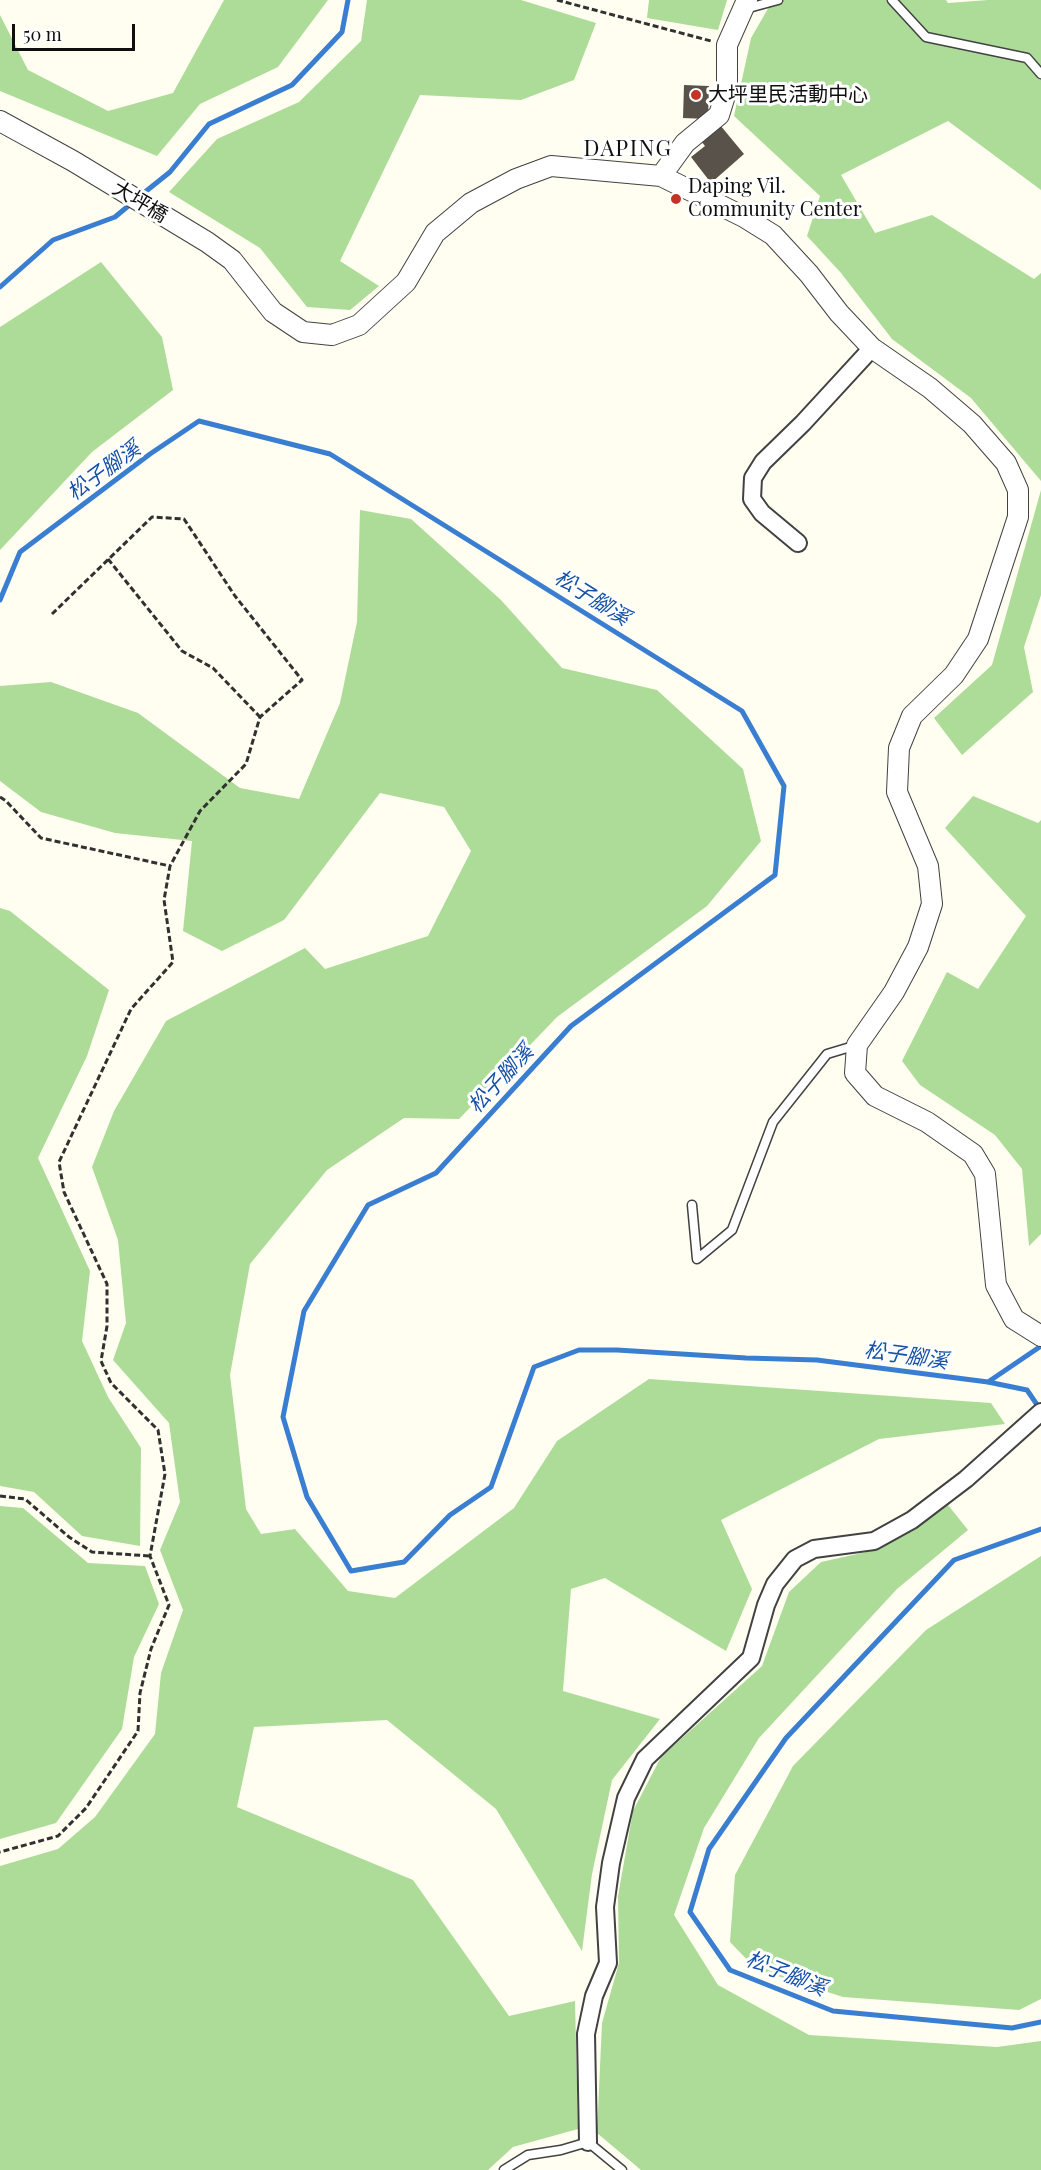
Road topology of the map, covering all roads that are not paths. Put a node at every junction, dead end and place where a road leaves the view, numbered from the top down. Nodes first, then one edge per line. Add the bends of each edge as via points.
1 (778, 0) edge
2 (892, 0) edge
3 (744, 5) edge
4 (1041, 74) edge
5 (0, 121) edge
6 (661, 176) junction
7 (872, 348) junction
8 (798, 543) dead end
9 (857, 1045) junction
10 (692, 1205) dead end
11 (1041, 1336) edge
12 (1041, 1412) edge
13 (588, 2142) junction
14 (504, 2170) edge
15 (622, 2170) edge

1 - 3 lane
2 - 4 lane via 926,37 1027,58
3 - 6 street via 727,45 727,89 718,115 685,144
5 - 6 street, 大坪橋 via 207,242 232,260 273,312 303,332 332,335 359,326 406,282 435,233 471,204 516,179 551,166
6 - 7 street via 773,235
7 - 8 street via 763,462 753,478 752,499 762,513
7 - 9 street via 930,388 972,424 1006,463 1018,490 1018,517 978,639 954,675 912,716 899,748 897,792 928,866 932,904 918,946 894,992
9 - 10 lane via 827,1054 773,1122 732,1230 697,1259
9 - 11 street via 855,1073 875,1095 927,1122 973,1154 985,1174 996,1285 1014,1319
12 - 13 street via 966,1479 912,1520 874,1541 814,1549 795,1559 775,1584 751,1658 645,1759 626,1798 610,1863 605,1907 608,1963 594,1996 586,2034
13 - 14 lane via 528,2156
13 - 15 lane

